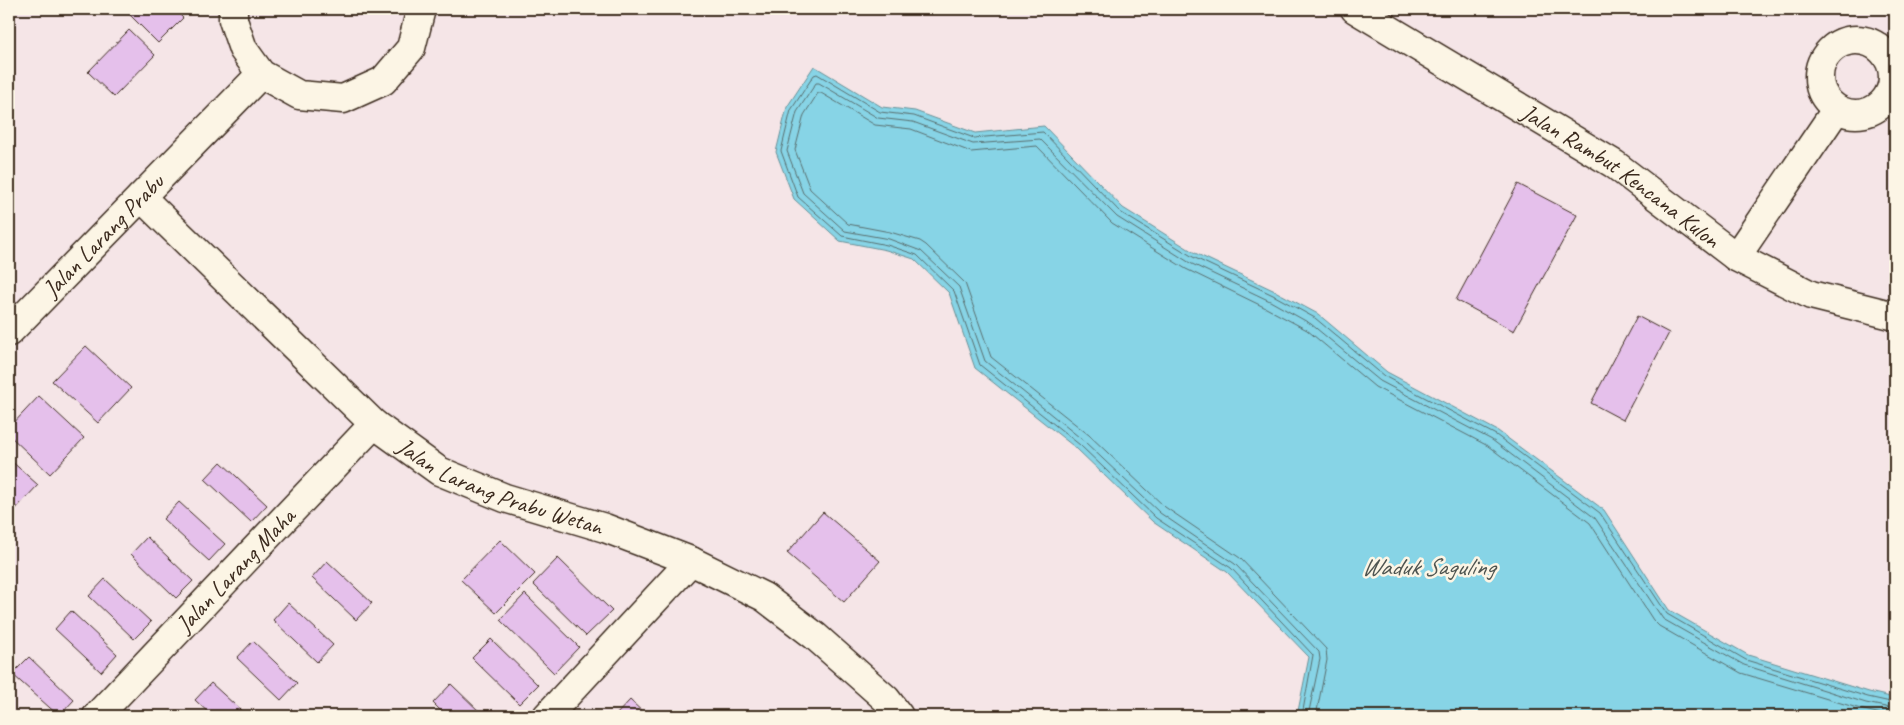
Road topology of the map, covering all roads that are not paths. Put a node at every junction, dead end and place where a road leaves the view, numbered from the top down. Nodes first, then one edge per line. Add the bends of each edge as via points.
1 (233, 9) edge
2 (421, 9) edge
3 (1355, 9) edge
4 (261, 74) junction
5 (1836, 110) dead end
6 (140, 197) junction
7 (1736, 257) junction
8 (1895, 316) edge
9 (9, 332) edge
10 (374, 424) junction
11 (691, 561) junction
12 (97, 716) edge
13 (547, 716) edge
14 (899, 716) edge

1 - 4 street via 233,20 243,49
2 - 4 street via 411,48 383,81 342,99 299,96
3 - 7 street, Jalan Rambut Kencana Kulon via 1614,164
4 - 6 street, Jalan Larang Prabu
5 - 7 street
6 - 9 street, Jalan Larang Prabu
6 - 10 street, Jalan Larang Prabu Wetan
7 - 8 street, Jalan Rambut Kencana Kulon via 1811,295
10 - 11 street, Jalan Larang Prabu Wetan via 440,471 505,498 605,528
10 - 12 street, Jalan Larang Maha
11 - 13 street
11 - 14 street, Jalan Larang Prabu Wetan via 764,598 815,636 886,699

